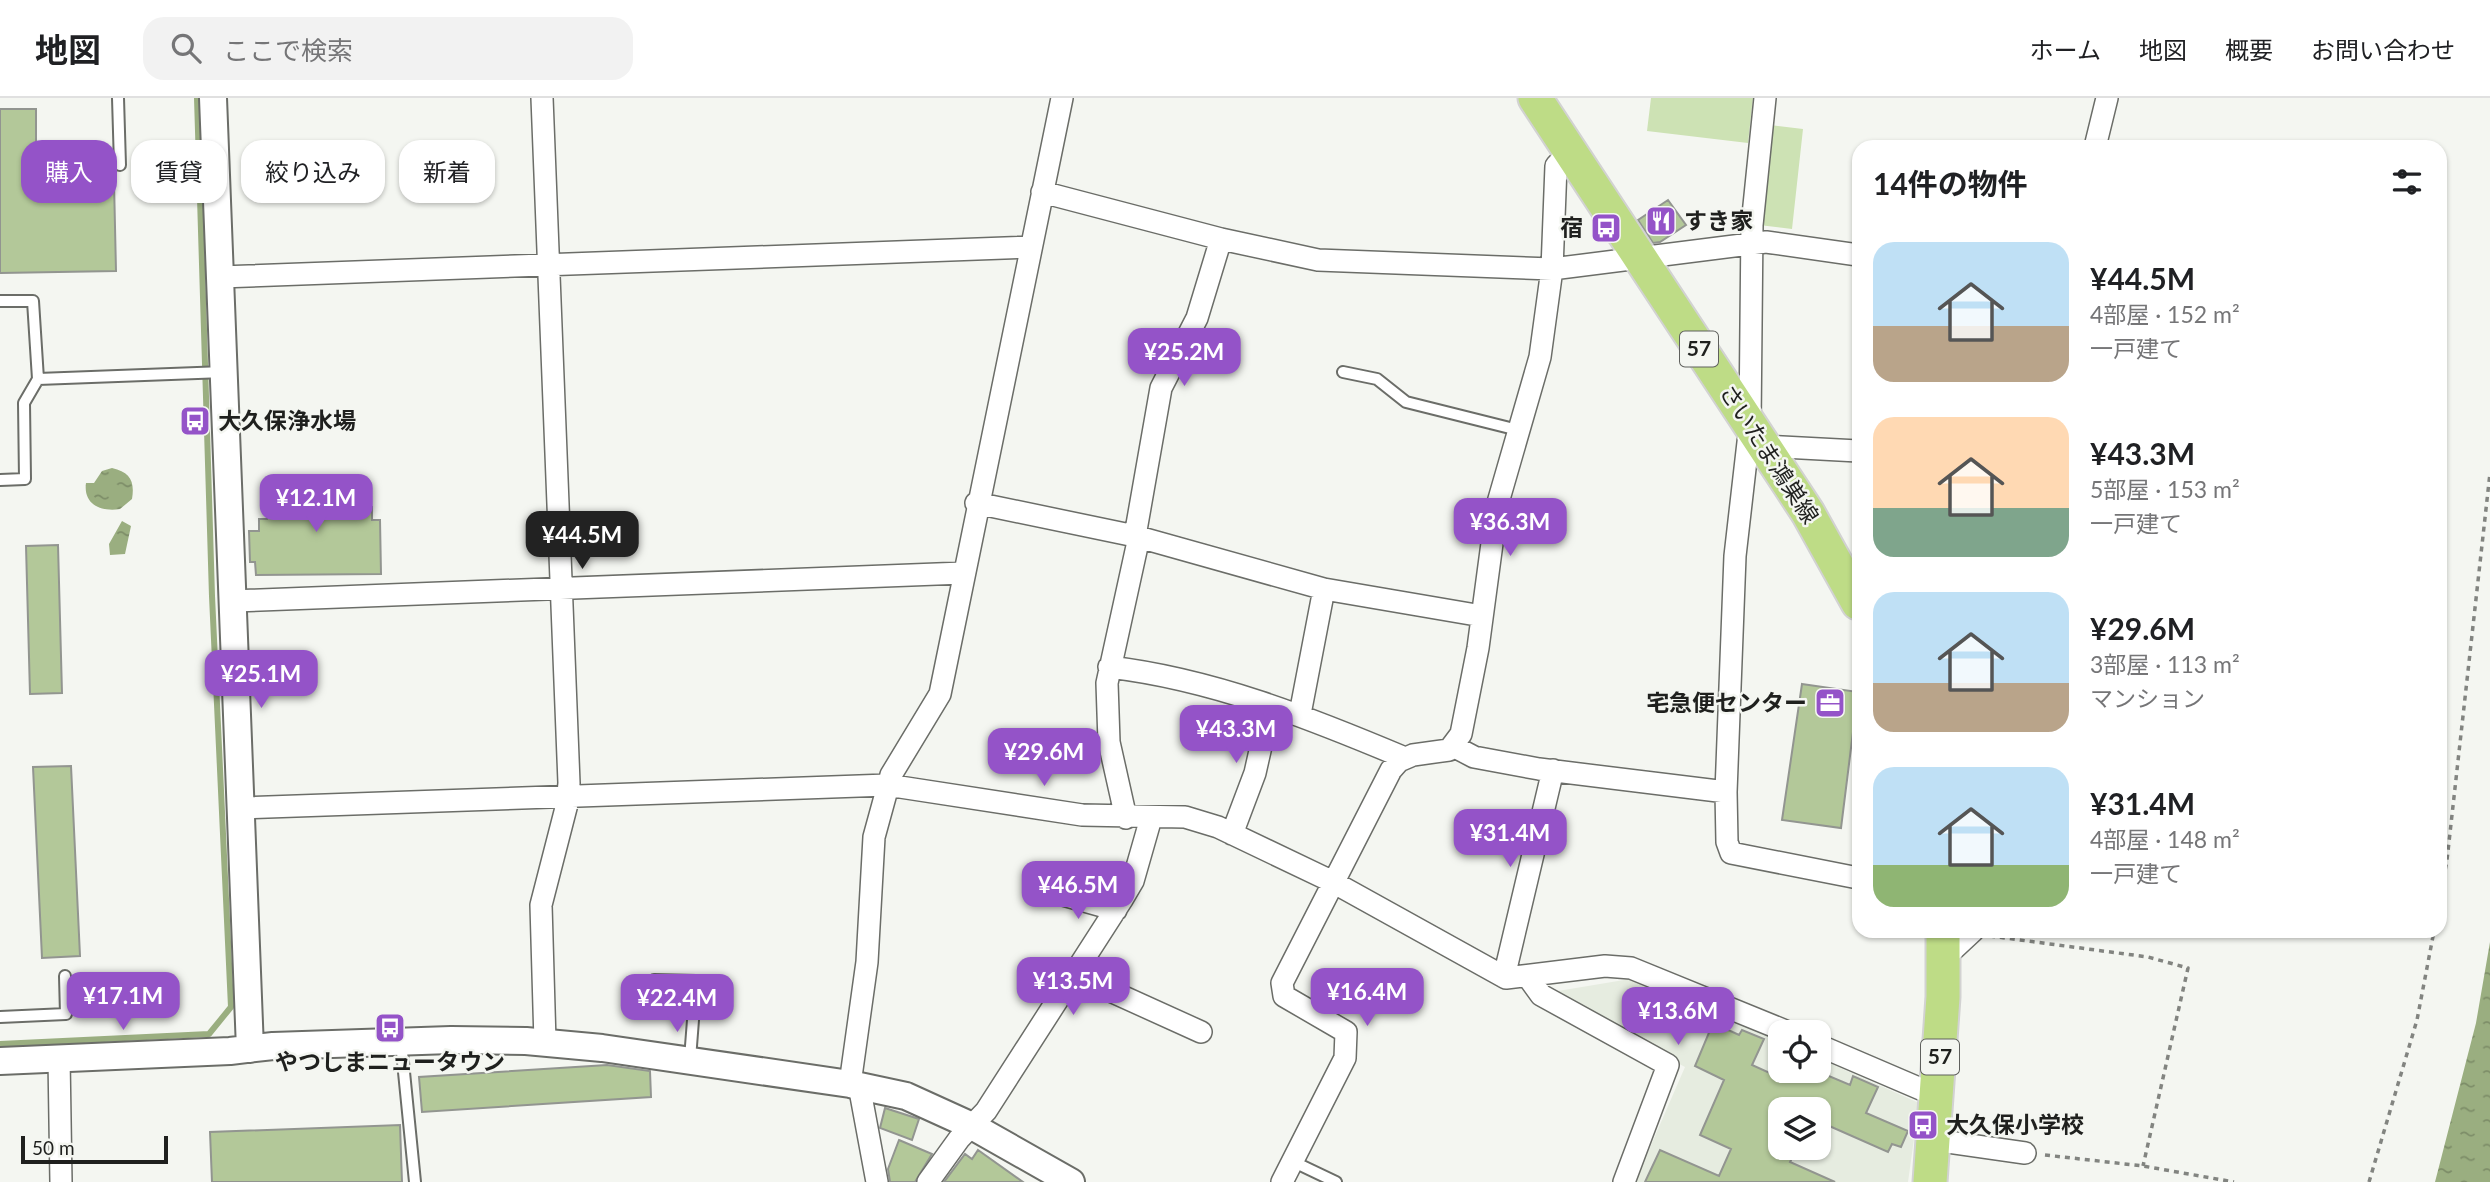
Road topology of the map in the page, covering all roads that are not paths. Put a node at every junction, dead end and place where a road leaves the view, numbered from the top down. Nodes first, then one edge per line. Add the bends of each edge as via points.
1 (118, 98) edge
2 (213, 98) edge
3 (542, 98) edge
4 (1062, 98) edge
5 (1765, 98) edge
6 (2107, 98) edge
7 (1543, 103) edge
8 (2097, 140) edge
9 (1569, 152) junction
10 (120, 165) dead end
11 (1042, 192) junction
12 (1221, 240) junction
13 (1752, 243) junction
14 (1031, 247) junction
15 (1852, 254) edge
16 (1640, 259) junction
17 (549, 265) junction
18 (1552, 269) junction
19 (220, 277) junction
20 (0, 302) edge
21 (224, 372) junction
22 (1343, 372) dead end
23 (38, 379) junction
24 (1518, 430) junction
25 (1756, 435) junction
26 (1852, 450) edge
27 (0, 480) edge
28 (976, 503) junction
29 (1137, 537) junction
30 (964, 573) junction
31 (562, 588) junction
32 (1324, 589) junction
33 (1852, 592) edge
34 (233, 601) junction
35 (1482, 617) junction
36 (1109, 667) junction
37 (1270, 706) junction
38 (1300, 714) junction
39 (1453, 746) junction
40 (1405, 758) junction
41 (1553, 770) junction
42 (887, 785) junction
43 (1726, 792) junction
44 (568, 796) junction
45 (241, 808) junction
46 (1126, 818) junction
47 (1151, 818) junction
48 (1232, 834) junction
49 (1852, 877) edge
50 (1331, 881) junction
51 (1052, 892) dead end
52 (1116, 910) junction
53 (1963, 938) edge
54 (1943, 944) edge
55 (1073, 974) junction
56 (65, 976) dead end
57 (1528, 976) junction
58 (1504, 977) junction
59 (654, 980) dead end
60 (0, 1017) edge
61 (1768, 1024) edge
62 (1201, 1032) dead end
63 (401, 1042) junction
64 (545, 1042) junction
65 (250, 1049) junction
66 (1831, 1051) edge
67 (59, 1058) junction
68 (690, 1060) junction
69 (0, 1061) edge
70 (855, 1084) junction
71 (1937, 1096) junction
72 (972, 1126) junction
73 (1934, 1140) junction
74 (2025, 1153) road end
75 (1294, 1162) junction
76 (61, 1182) edge
77 (415, 1182) edge
78 (877, 1182) edge
79 (928, 1182) edge
80 (1071, 1182) edge
81 (1282, 1182) edge
82 (1336, 1182) edge
83 (1624, 1182) edge
84 (1930, 1182) edge

1 - 10 lane
2 - 19 street
3 - 17 street
4 - 11 street
5 - 13 street
6 - 8 street
7 - 9 main road, さいたま鴻巣線 / 57
9 - 16 main road, さいたま鴻巣線 / 57
9 - 18 street via 1556,166
11 - 12 street
11 - 14 street
12 - 18 street via 1318,260
12 - 29 street via 1197,318 1161,388
13 - 15 street via 1788,243
13 - 16 street
13 - 25 street
14 - 17 street
14 - 28 street
16 - 18 street
16 - 25 main road, さいたま鴻巣線 / 57
17 - 19 street
17 - 31 street
18 - 24 street via 1537,369
19 - 21 street
20 - 23 lane via 33,301
21 - 23 lane
21 - 34 street
22 - 24 lane via 1377,379 1406,402
23 - 27 lane via 24,403 25,479
24 - 35 street via 1497,506
25 - 26 street
25 - 33 main road, さいたま鴻巣線 / 57 via 1822,536
25 - 43 street via 1735,563
28 - 29 street
28 - 30 street
29 - 32 street
29 - 36 street
30 - 31 street
30 - 42 street via 940,694
31 - 34 street
31 - 44 street
32 - 35 street
32 - 38 street
34 - 45 street
35 - 39 street via 1461,734
36 - 37 street via 1211,687
36 - 46 street via 1109,743
37 - 38 street
37 - 48 street via 1255,773
38 - 40 street
39 - 40 street via 1444,752
39 - 41 street via 1474,757
40 - 50 street via 1387,775
41 - 43 street
41 - 58 street
42 - 44 street
42 - 46 street
42 - 70 street via 872,847
43 - 49 street via 1731,853
44 - 45 street
44 - 64 street via 541,905
45 - 65 street
46 - 47 street
47 - 48 street via 1192,818
47 - 52 street via 1133,880
48 - 50 street
50 - 58 street
50 - 75 street via 1282,983 1284,996 1346,1032 1345,1058
51 - 52 street
52 - 55 street
53 - 54 street
54 - 71 main road, 57
55 - 62 street
55 - 72 street via 1041,1030
56 - 60 lane via 66,1014
57 - 58 street
57 - 61 street via 1632,968
57 - 83 street via 1541,995 1668,1065
59 - 68 lane via 696,981
63 - 64 street
63 - 65 street
63 - 77 lane
64 - 68 street
65 - 67 street
66 - 71 street
67 - 69 street
67 - 76 street
68 - 70 street
70 - 72 street via 919,1101
70 - 78 street
71 - 73 main road, 57
72 - 79 street
72 - 80 street
73 - 74 street
73 - 84 main road, 57
75 - 81 street
75 - 82 lane

